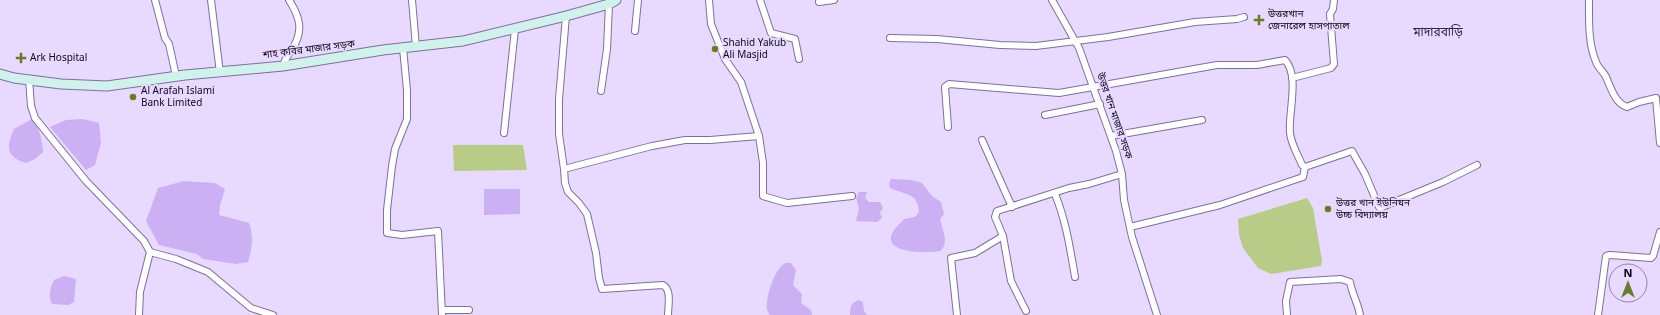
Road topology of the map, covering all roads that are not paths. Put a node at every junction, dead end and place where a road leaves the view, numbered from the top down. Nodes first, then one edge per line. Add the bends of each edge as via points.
1 (154, 0) edge
2 (211, 0) edge
3 (289, 0) edge
4 (412, 0) edge
5 (638, 0) edge
6 (709, 0) edge
7 (760, 0) edge
8 (834, 0) edge
9 (1052, 0) edge
10 (1334, 0) edge
11 (1589, 0) edge
12 (612, 2) edge
13 (820, 2) dead end
14 (566, 16) junction
15 (1244, 17) dead end
16 (515, 29) junction
17 (635, 31) dead end
18 (890, 38) dead end
19 (1076, 41) junction
20 (416, 47) junction
21 (403, 48) junction
22 (799, 59) dead end
23 (283, 66) junction
24 (220, 73) junction
25 (0, 74) edge
26 (176, 76) junction
27 (1292, 78) junction
28 (29, 79) junction
29 (1093, 87) junction
30 (601, 91) dead end
31 (1100, 104) junction
32 (1045, 115) dead end
33 (1202, 120) dead end
34 (948, 127) dead end
35 (504, 133) dead end
36 (758, 136) junction
37 (1111, 136) junction
38 (982, 140) dead end
39 (1660, 143) edge
40 (1476, 165) dead end
41 (1305, 167) junction
42 (564, 170) junction
43 (1122, 174) junction
44 (1055, 194) junction
45 (852, 196) dead end
46 (1012, 207) junction
47 (1130, 227) junction
48 (1660, 232) edge
49 (1003, 236) junction
50 (150, 252) junction
51 (1075, 277) dead end
52 (469, 310) dead end
53 (1026, 311) dead end
54 (442, 312) edge
55 (139, 315) edge
56 (273, 315) edge
57 (668, 315) edge
58 (957, 315) edge
59 (1157, 315) edge
60 (1287, 315) edge
61 (1360, 315) edge
62 (1598, 315) edge

1 - 26 street via 169,44
2 - 24 street
3 - 23 street via 297,13 300,34
4 - 20 street
5 - 17 street
6 - 36 street via 711,24 725,59 740,82
7 - 22 street via 771,33 795,39
8 - 13 street
9 - 19 street, উত্তর খান মাজার সড়ক
10 - 27 street via 1330,14 1334,64 1331,68
11 - 39 street via 1590,41 1596,63 1621,105 1627,107 1656,98
12 - 14 main road, শাহ কবির মাজার সড়ক
12 - 30 street
14 - 16 main road, শাহ কবির মাজার সড়ক
14 - 42 street via 559,99 559,134
15 - 19 street
16 - 20 main road, শাহ কবির মাজার সড়ক via 463,41
16 - 35 street
18 - 19 street via 1036,46
19 - 29 street, উত্তর খান মাজার সড়ক
20 - 21 main road, শাহ কবির মাজার সড়ক
21 - 23 main road, শাহ কবির মাজার সড়ক
21 - 54 street via 407,119 395,149 392,166 387,233 402,235 438,231
23 - 24 main road, শাহ কবির মাজার সড়ক via 254,67
24 - 26 main road, শাহ কবির মাজার সড়ক
25 - 28 main road, শাহ কবির মাজার সড়ক
26 - 28 main road, শাহ কবির মাজার সড়ক via 107,86 82,86
27 - 29 street via 1288,63 1280,60 1257,65 1217,65
27 - 41 street via 1290,135
28 - 50 street via 31,106 35,118 86,181 144,241
29 - 31 street, উত্তর খান মাজার সড়ক
29 - 34 street via 1043,92 949,84 945,87
31 - 32 street
31 - 37 street, উত্তর খান মাজার সড়ক
33 - 37 street
36 - 42 street via 685,140 652,146
36 - 45 street via 763,163 763,196 787,203
37 - 43 street, উত্তর খান মাজার সড়ক
38 - 46 street
40 - 41 street via 1443,182 1382,207 1379,207 1352,151
41 - 47 street via 1303,177 1220,205
42 - 57 street via 568,192 586,214 602,289 663,285 669,291
43 - 44 street
43 - 47 street, উত্তর খান মাজার সড়ক
44 - 46 street
44 - 51 street via 1067,229
46 - 49 street via 997,211 995,214
47 - 59 street, উত্তর খান মাজার সড়ক
48 - 62 street via 1653,256 1650,258 1606,256
49 - 53 street via 1011,281
49 - 58 street via 975,254 951,258
50 - 55 street via 140,292
50 - 56 street via 208,272 251,308
52 - 54 street
60 - 61 street via 1286,301 1290,282 1340,279 1350,282

